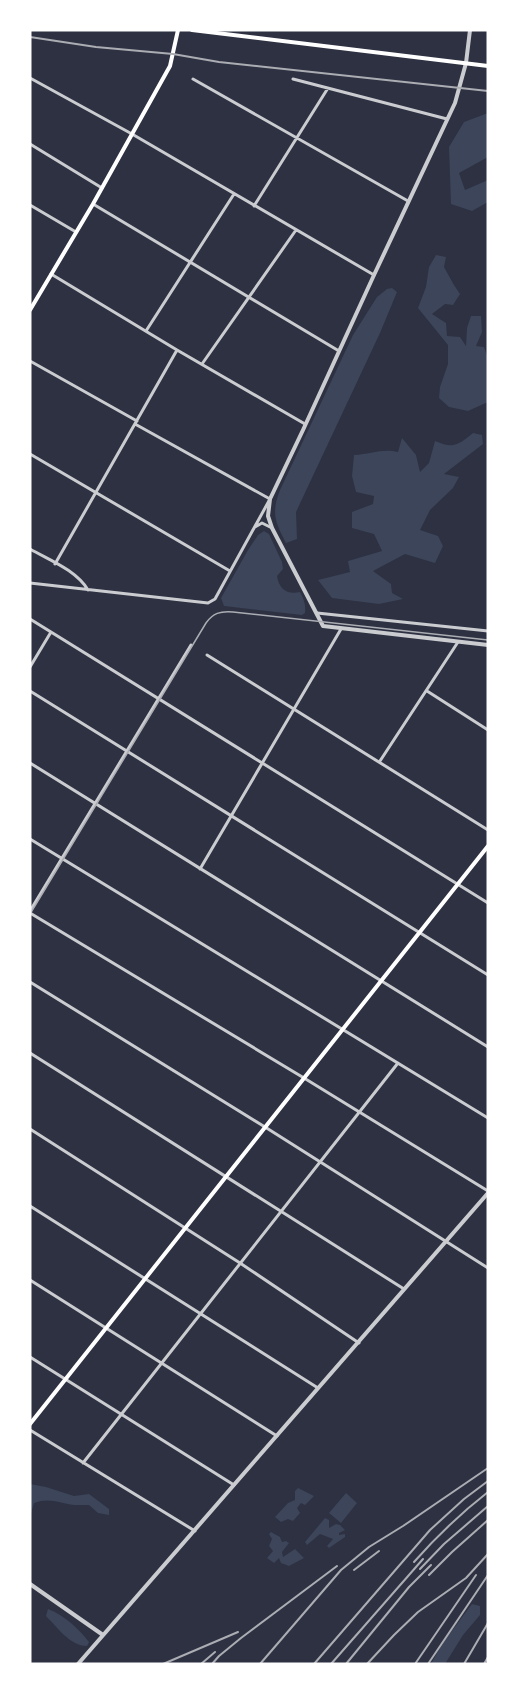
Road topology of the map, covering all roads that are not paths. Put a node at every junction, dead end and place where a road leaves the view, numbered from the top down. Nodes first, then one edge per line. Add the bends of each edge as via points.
1 (178, 30) edge
2 (192, 30) edge
3 (470, 30) edge
4 (466, 63) junction
5 (488, 66) edge
6 (30, 78) edge
7 (193, 79) dead end
8 (293, 79) dead end
9 (328, 88) junction
10 (447, 119) junction
11 (132, 134) junction
12 (297, 138) junction
13 (30, 144) edge
14 (102, 188) junction
15 (234, 194) junction
16 (409, 201) junction
17 (93, 204) junction
18 (30, 205) edge
19 (255, 206) junction
20 (296, 230) junction
21 (76, 232) junction
22 (190, 262) junction
23 (51, 274) junction
24 (374, 275) junction
25 (249, 297) junction
26 (30, 310) edge
27 (146, 332) junction
28 (177, 350) junction
29 (339, 351) junction
30 (30, 361) edge
31 (202, 364) junction
32 (136, 423) junction
33 (305, 424) junction
34 (30, 454) edge
35 (96, 493) junction
36 (270, 499) junction
37 (254, 528) junction
38 (272, 528) junction
39 (30, 549) edge
40 (55, 564) junction
41 (231, 571) junction
42 (30, 583) edge
43 (88, 590) junction
44 (316, 614) junction
45 (30, 619) edge
46 (341, 629) junction
47 (51, 632) junction
48 (488, 632) edge
49 (458, 642) junction
50 (191, 645) dead end
51 (488, 645) edge
52 (207, 655) dead end
53 (30, 667) edge
54 (30, 691) edge
55 (427, 691) junction
56 (159, 699) junction
57 (294, 709) junction
58 (488, 730) edge
59 (127, 751) junction
60 (380, 762) junction
61 (30, 763) edge
62 (262, 763) junction
63 (95, 804) junction
64 (231, 816) junction
65 (488, 830) edge
66 (30, 839) edge
67 (488, 846) edge
68 (62, 858) junction
69 (200, 869) junction
70 (458, 884) junction
71 (488, 903) edge
72 (30, 912) edge
73 (420, 932) junction
74 (488, 975) edge
75 (381, 981) junction
76 (30, 982) edge
77 (343, 1029) junction
78 (488, 1047) edge
79 (30, 1053) edge
80 (398, 1063) junction
81 (304, 1078) junction
82 (359, 1112) junction
83 (488, 1118) edge
84 (265, 1127) junction
85 (30, 1129) edge
86 (320, 1162) junction
87 (225, 1176) junction
88 (488, 1192) edge
89 (30, 1206) edge
90 (281, 1211) junction
91 (184, 1228) junction
92 (446, 1241) junction
93 (240, 1263) junction
94 (488, 1268) edge
95 (144, 1278) junction
96 (30, 1280) edge
97 (404, 1289) junction
98 (200, 1314) junction
99 (105, 1328) junction
100 (359, 1343) junction
101 (30, 1357) edge
102 (162, 1363) junction
103 (65, 1379) junction
104 (318, 1388) junction
105 (121, 1414) junction
106 (30, 1424) edge
107 (30, 1430) edge
108 (277, 1436) junction
109 (83, 1462) junction
110 (234, 1485) junction
111 (195, 1531) junction
112 (30, 1584) edge
113 (104, 1635) junction
114 (78, 1664) edge

1 - 11 main road via 170,66
2 - 4 main road
3 - 4 street
4 - 5 main road
4 - 10 street
6 - 11 street
7 - 12 street
8 - 9 street
9 - 10 street
9 - 12 street
10 - 16 street
11 - 14 main road
11 - 15 street
12 - 16 street
12 - 19 street
13 - 14 street
14 - 17 main road
15 - 19 street
15 - 22 street
16 - 24 street
17 - 21 main road
17 - 22 street
18 - 21 street
19 - 20 street
20 - 24 street
20 - 25 street
21 - 23 main road
22 - 25 street
22 - 27 street
23 - 26 main road
23 - 27 street
24 - 29 street
25 - 29 street
25 - 31 street
27 - 28 street
28 - 31 street
28 - 32 street
29 - 33 street
30 - 32 street
31 - 33 street
32 - 35 street
32 - 36 street
33 - 36 street
34 - 35 street
35 - 40 street
35 - 41 street
36 - 37 street
36 - 38 street via 268,516
37 - 38 street via 262,523
37 - 41 street
38 - 44 street
39 - 40 street
40 - 43 street via 76,576
41 - 43 street via 215,599 208,603
42 - 43 street
44 - 46 street via 323,626
44 - 48 street
45 - 47 street
46 - 49 street
46 - 57 street
47 - 53 street
47 - 56 street
49 - 51 street
49 - 55 street
50 - 56 street
52 - 57 street
54 - 59 street
55 - 58 street
55 - 60 street
56 - 59 street
56 - 62 street
57 - 60 street
57 - 62 street
59 - 63 street
59 - 64 street
60 - 65 street
61 - 63 street
62 - 64 street
62 - 70 street
63 - 68 street
63 - 69 street
64 - 69 street
64 - 73 street
66 - 68 street
67 - 70 main road
68 - 72 street
68 - 77 street
69 - 75 street
70 - 71 street
70 - 73 main road
72 - 81 street
73 - 74 street
73 - 75 main road
75 - 77 main road
75 - 78 street
76 - 84 street
77 - 80 street
77 - 81 main road
79 - 87 street
80 - 82 street
80 - 83 street
81 - 82 street
81 - 84 main road
82 - 86 street
82 - 88 street
84 - 86 street
84 - 87 main road
85 - 91 street
86 - 90 street
86 - 92 street
87 - 90 street
87 - 91 main road
88 - 92 street
89 - 95 street
90 - 93 street
90 - 97 street
91 - 93 street
91 - 95 main road
92 - 94 street
92 - 97 street
93 - 98 street
93 - 100 street
95 - 98 street
95 - 99 main road
96 - 99 street
97 - 100 street
98 - 102 street
98 - 104 street
99 - 102 street
99 - 103 main road
100 - 104 street
101 - 103 street
102 - 105 street
102 - 108 street
103 - 105 street
103 - 106 main road
104 - 108 street
105 - 109 street
105 - 110 street
107 - 109 street
108 - 110 street
109 - 111 street
110 - 111 street
111 - 113 street
112 - 113 street
113 - 114 street

